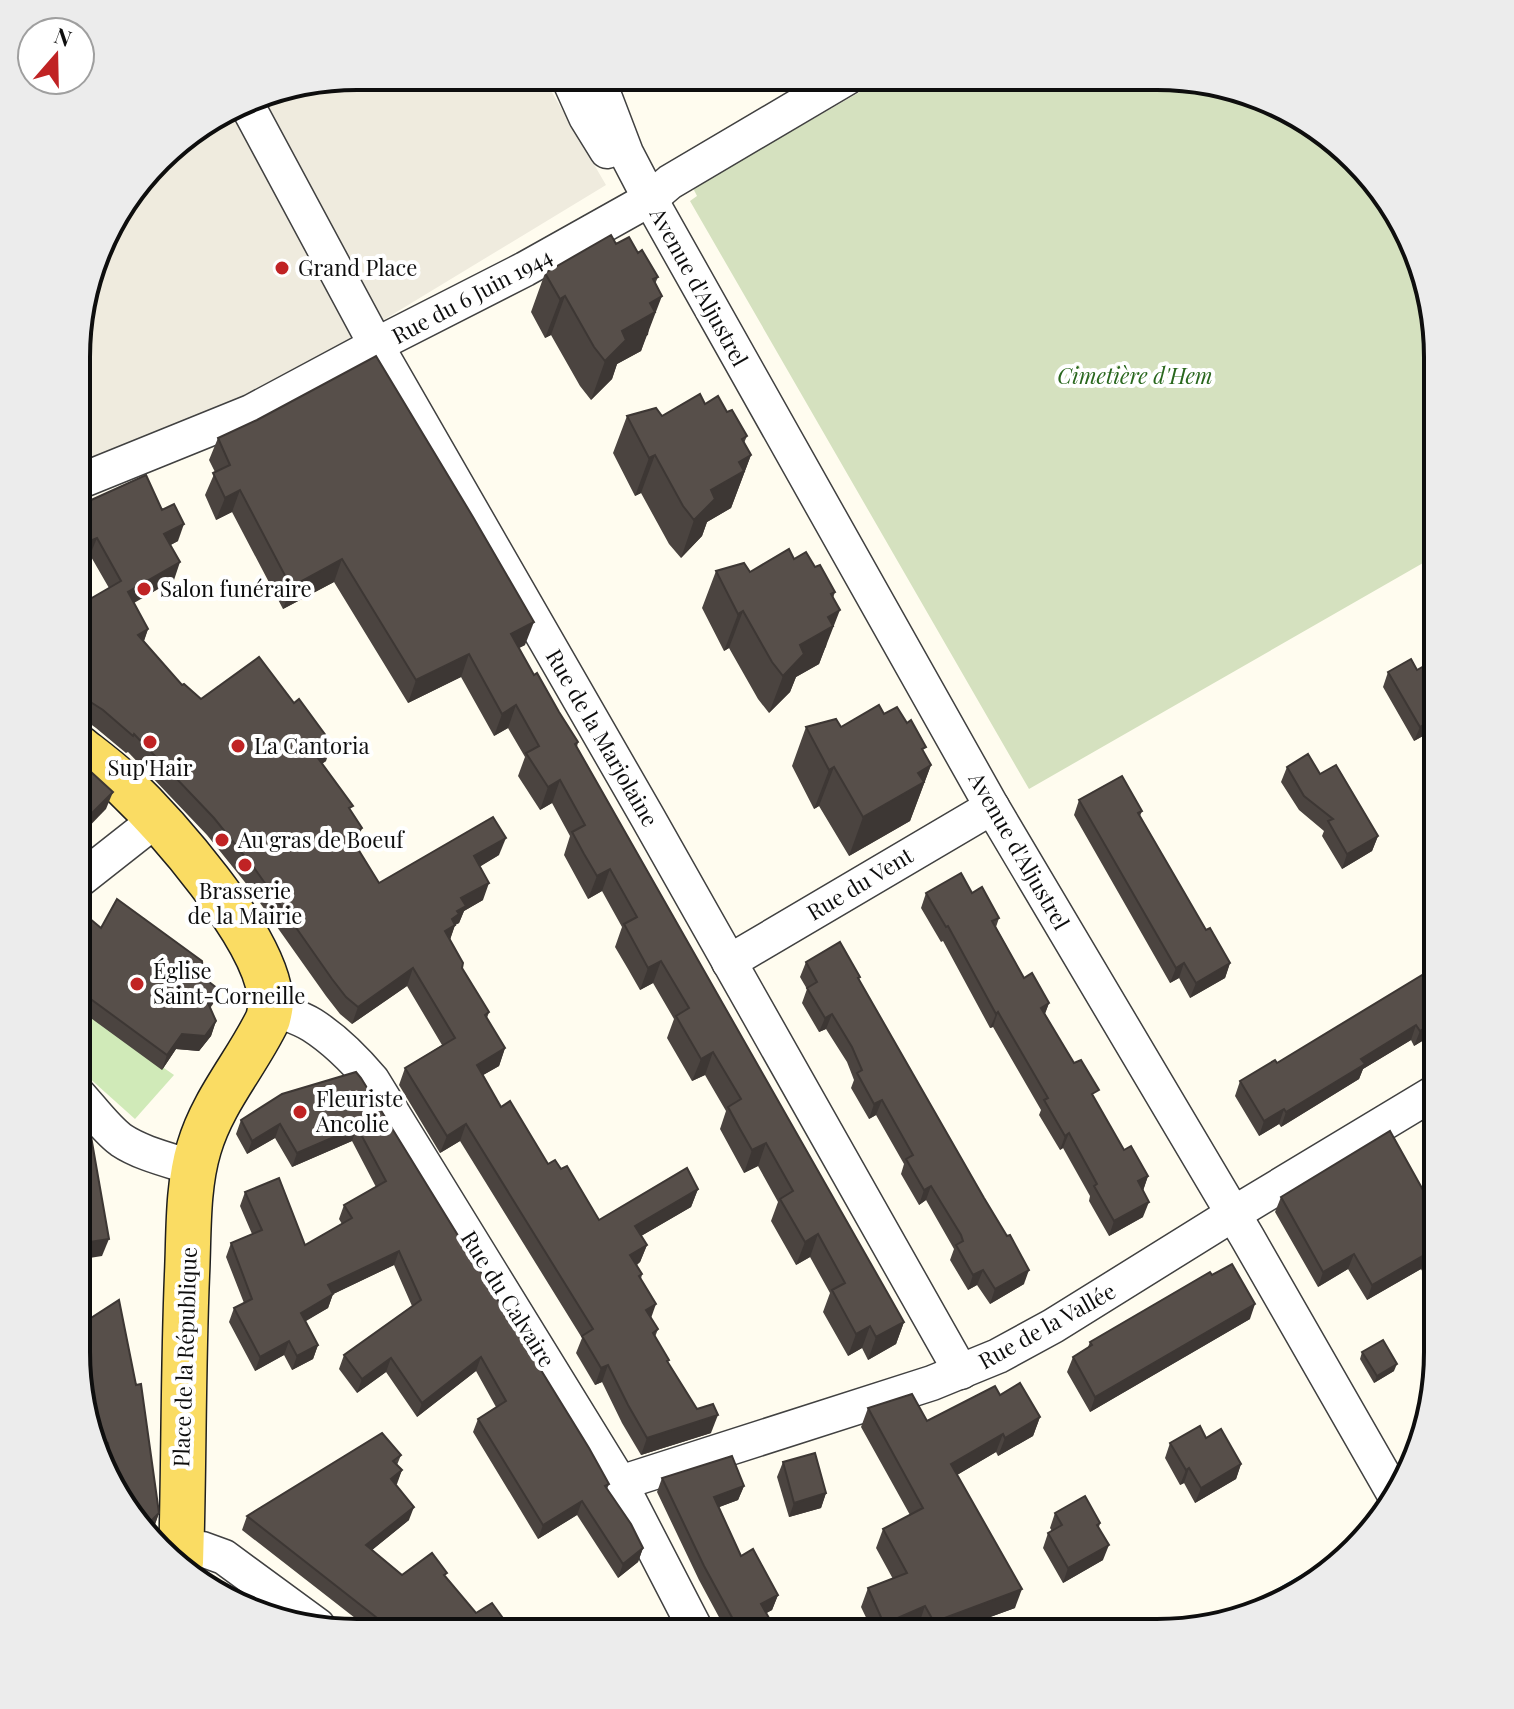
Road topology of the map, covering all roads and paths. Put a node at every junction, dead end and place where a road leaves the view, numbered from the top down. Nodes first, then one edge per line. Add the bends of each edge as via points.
1 (825, 90) edge
2 (574, 91) edge
3 (602, 91) edge
4 (251, 112) edge
5 (650, 199) junction
6 (376, 345) junction
7 (90, 477) edge
8 (90, 757) edge
9 (992, 807) junction
10 (157, 819) junction
11 (91, 871) edge
12 (729, 962) junction
13 (271, 1007) junction
14 (1423, 1099) edge
15 (91, 1108) edge
16 (194, 1168) junction
17 (1233, 1214) junction
18 (961, 1372) junction
19 (620, 1483) junction
20 (1389, 1484) edge
21 (177, 1549) edge
22 (181, 1552) edge
23 (300, 1613) edge
24 (690, 1618) edge

1 - 5 street, Rue du 6 Juin 1944
2 - 5 street, Avenue d'Aljustrel via 611,158
3 - 5 street, Avenue d'Aljustrel
4 - 6 street, Rue de la Marjolaine
5 - 6 street, Rue du 6 Juin 1944
5 - 9 street, Avenue d'Aljustrel
6 - 7 street, Rue du 6 Juin 1944 via 251,412
6 - 12 street, Rue de la Marjolaine
8 - 10 main road
9 - 12 street, Rue du Vent
9 - 17 street, Avenue d'Aljustrel
10 - 11 street
10 - 13 main road via 245,934 267,979
12 - 18 street, Rue de la Marjolaine
13 - 16 main road, Place de la République via 264,1029 212,1115
13 - 19 street, Rue du Calvaire via 319,1030 372,1080
14 - 17 street, Rue de la Vallée
15 - 16 street via 131,1146
16 - 21 main road, Place de la République
17 - 18 street, Rue de la Vallée via 1053,1326
17 - 20 street, Avenue d'Aljustrel
18 - 19 street, Rue de la Vallée
19 - 24 street, Rue du Calvaire
22 - 23 street via 202,1549 224,1557

